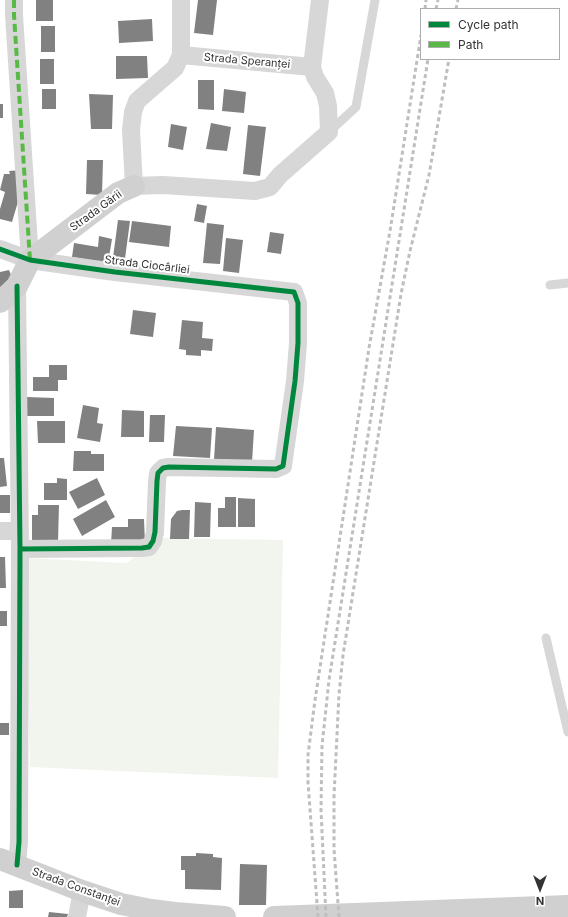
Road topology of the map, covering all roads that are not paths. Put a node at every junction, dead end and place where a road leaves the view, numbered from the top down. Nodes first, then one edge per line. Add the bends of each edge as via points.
1 (14, 0) edge
2 (181, 0) edge
3 (320, 0) edge
4 (374, 0) edge
5 (182, 55) junction
6 (312, 67) junction
7 (329, 132) junction
8 (134, 186) junction
9 (0, 249) edge
10 (30, 260) junction
11 (568, 283) edge
12 (550, 285) dead end
13 (17, 286) junction
14 (0, 302) edge
15 (0, 531) edge
16 (20, 531) junction
17 (20, 549) junction
18 (546, 638) dead end
19 (568, 732) edge
20 (8, 862) edge
21 (82, 892) junction
22 (568, 906) edge
23 (77, 917) edge
24 (225, 917) edge
25 (274, 917) edge
26 (289, 917) edge

1 - 10 street
2 - 5 street
3 - 6 street
4 - 7 lane via 356,107
5 - 6 street, Strada Speranței
5 - 8 street via 175,68 137,101 131,130
6 - 7 street via 325,93
7 - 8 street, Strada Gării via 280,175 270,188 255,191 162,185
8 - 10 street, Strada Gării via 118,193
9 - 10 street, Strada Ciocârliei
10 - 13 street, Strada Gării
10 - 17 street, Strada Ciocârliei via 294,292 298,303 298,343 283,466 276,469 163,468 158,473 157,481 156,532 149,547
11 - 12 lane
13 - 14 street, Strada Gării
13 - 16 street
15 - 16 street
16 - 17 street
17 - 20 street via 19,842
18 - 19 lane
20 - 21 street, Strada Constanței
21 - 23 street
21 - 24 street, Strada Constanței via 151,910
22 - 26 street
25 - 26 street

